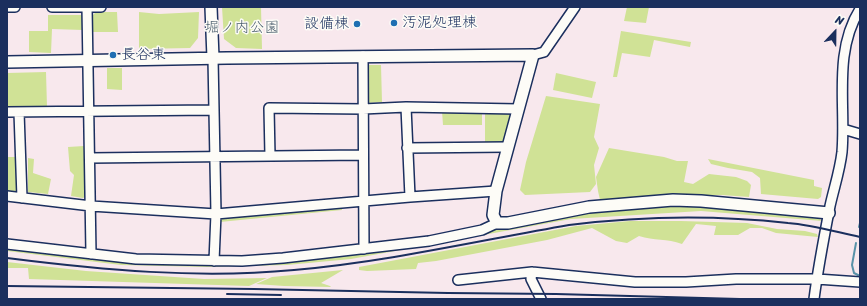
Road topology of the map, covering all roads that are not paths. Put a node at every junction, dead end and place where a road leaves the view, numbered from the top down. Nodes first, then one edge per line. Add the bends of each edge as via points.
1 (7, 7) edge
2 (15, 7) edge
3 (52, 7) edge
4 (101, 7) edge
5 (211, 7) edge
6 (575, 7) edge
7 (87, 8) edge
8 (860, 10) edge
9 (533, 55) junction
10 (363, 56) junction
11 (213, 58) junction
12 (87, 60) junction
13 (7, 62) edge
14 (406, 107) junction
15 (363, 109) junction
16 (518, 109) junction
17 (214, 110) junction
18 (7, 112) edge
19 (19, 112) junction
20 (89, 112) junction
21 (843, 129) junction
22 (860, 134) edge
23 (507, 146) junction
24 (407, 148) junction
25 (270, 156) junction
26 (363, 156) junction
27 (215, 157) junction
28 (90, 158) junction
29 (496, 191) junction
30 (7, 196) edge
31 (410, 197) junction
32 (22, 198) junction
33 (364, 201) junction
34 (91, 206) junction
35 (829, 213) junction
36 (216, 214) junction
37 (497, 223) junction
38 (7, 244) edge
39 (364, 249) junction
40 (91, 254) junction
41 (214, 261) junction
42 (532, 272) junction
43 (816, 279) junction
44 (458, 280) dead end
45 (860, 282) edge
46 (541, 299) edge
47 (814, 299) edge

1 - 2 street
3 - 7 street
4 - 7 street
5 - 11 street
6 - 9 street via 544,52
7 - 12 street
8 - 21 street via 851,27 843,57
9 - 10 street
9 - 16 street
10 - 11 street
10 - 15 street
11 - 12 street
11 - 17 street
12 - 13 street
12 - 20 street
14 - 15 street
14 - 16 street
14 - 24 street
15 - 25 street via 269,108
15 - 26 street
16 - 23 street
17 - 20 street
17 - 27 street
18 - 19 street
19 - 20 street
19 - 32 street
20 - 28 street
21 - 22 street
21 - 35 street via 842,154
23 - 24 street
23 - 29 street
24 - 31 street
25 - 26 street
25 - 27 street
26 - 33 street
27 - 28 street
27 - 36 street
28 - 34 street
29 - 31 street
29 - 37 street via 493,215
30 - 32 street
31 - 33 street
32 - 34 street
33 - 36 street
33 - 39 street
34 - 36 street
34 - 40 street
35 - 37 street via 673,200 589,207
35 - 43 street
36 - 41 street
37 - 39 street via 482,230 429,241
38 - 40 street
39 - 41 street via 276,259
40 - 41 street via 136,259
42 - 43 street via 635,282
42 - 44 street
42 - 46 street via 531,278
43 - 45 street
43 - 47 street

